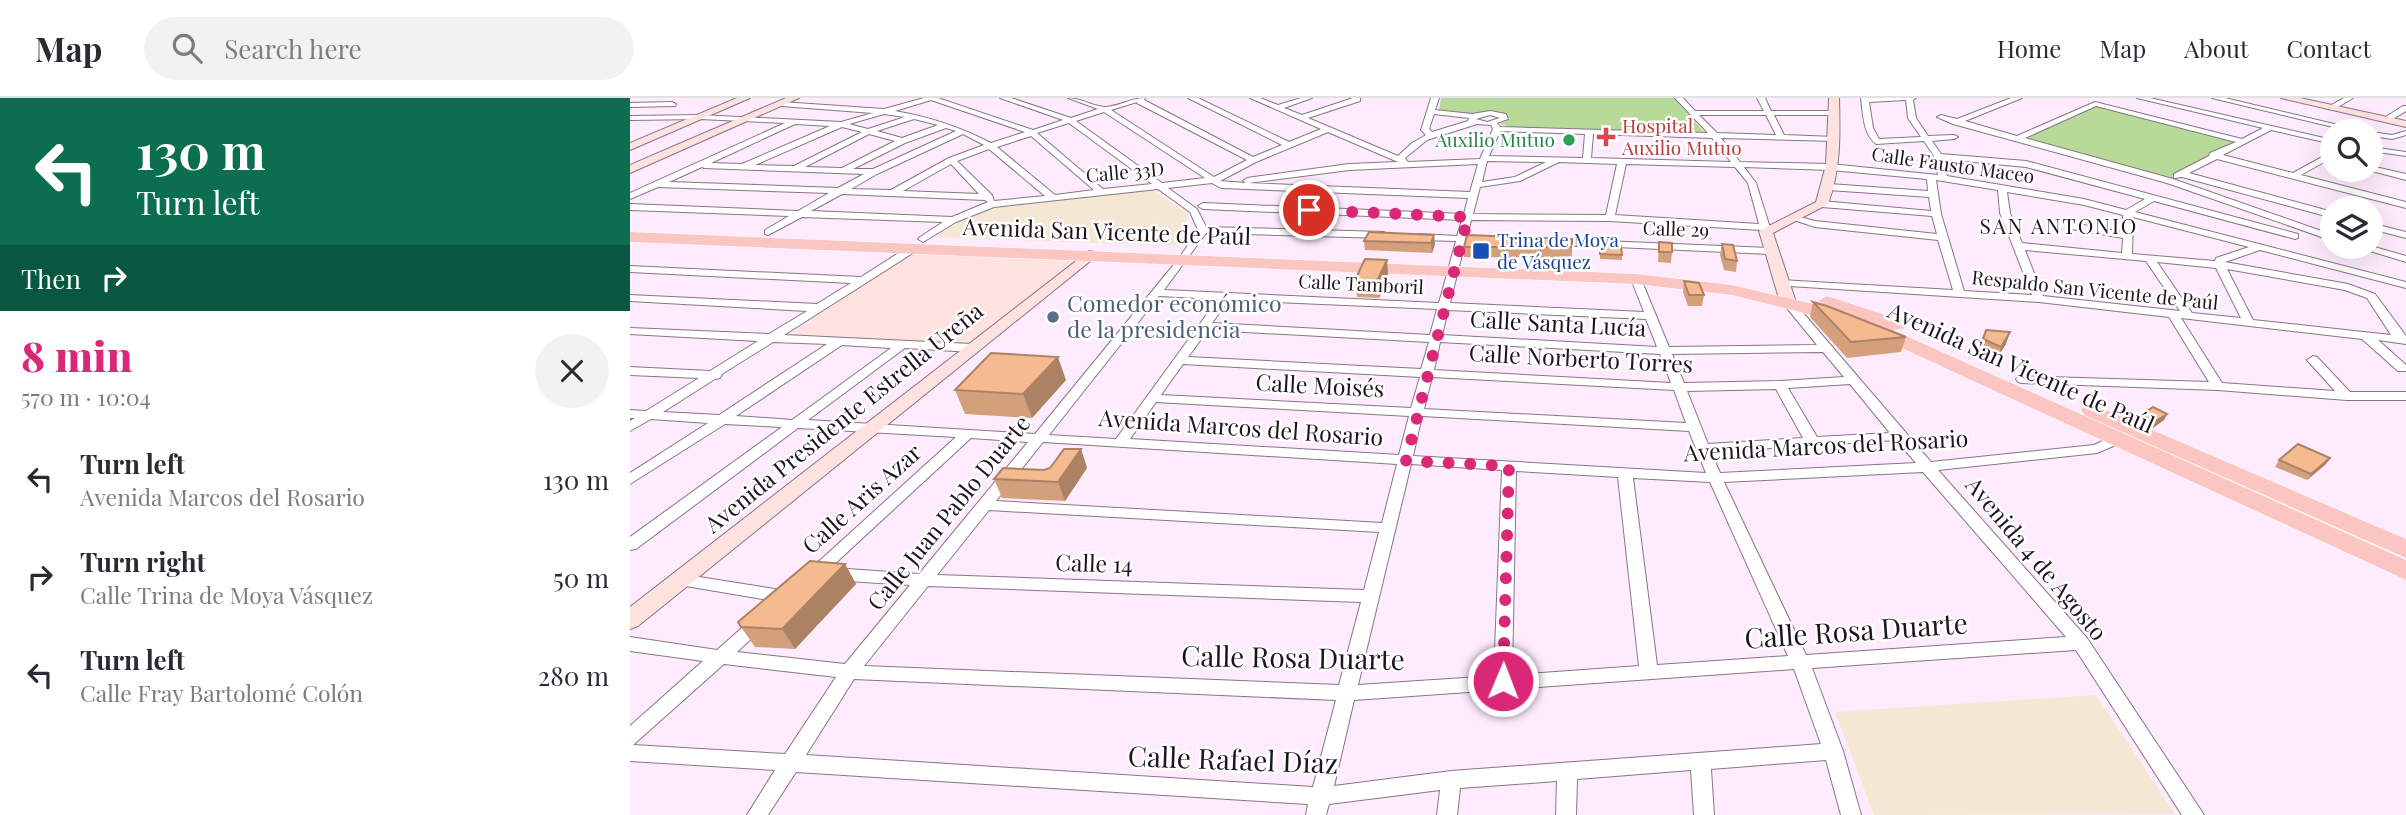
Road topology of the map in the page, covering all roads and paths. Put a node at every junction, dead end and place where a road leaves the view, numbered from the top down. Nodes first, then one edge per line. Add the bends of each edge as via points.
1 (649, 98) edge
2 (745, 98) edge
3 (794, 98) edge
4 (931, 98) edge
5 (1004, 98) edge
6 (1028, 98) edge
7 (1073, 98) edge
8 (1141, 98) edge
9 (1192, 98) edge
10 (1254, 98) edge
11 (1308, 98) edge
12 (1435, 98) edge
13 (1679, 98) edge
14 (1761, 98) edge
15 (1834, 98) edge
16 (1911, 98) edge
17 (2018, 98) edge
18 (2141, 98) edge
19 (2216, 98) edge
20 (2270, 98) edge
21 (2286, 98) edge
22 (2349, 98) edge
23 (1357, 99) edge
24 (1865, 99) edge
25 (1017, 101) junction
26 (876, 103) dead end
27 (672, 104) dead end
28 (781, 104) junction
29 (631, 105) edge
30 (826, 106) junction
31 (2249, 106) junction
32 (867, 108) junction
33 (1277, 108) junction
34 (2330, 108) junction
35 (2406, 108) edge
36 (1104, 109) junction
37 (886, 111) junction
38 (1432, 112) junction
39 (1769, 112) junction
40 (1693, 113) junction
41 (1835, 113) junction
42 (701, 117) junction
43 (912, 117) junction
44 (1941, 117) dead end
45 (747, 118) junction
46 (1301, 118) junction
47 (1474, 119) junction
48 (1070, 120) junction
49 (2385, 120) junction
50 (630, 121) edge
51 (796, 121) junction
52 (1956, 122) junction
53 (2320, 122) edge
54 (841, 124) junction
55 (2406, 124) edge
56 (943, 126) junction
57 (1495, 126) junction
58 (2269, 128) junction
59 (1328, 129) junction
60 (870, 131) junction
61 (963, 131) junction
62 (1031, 132) junction
63 (1589, 132) junction
64 (1430, 134) junction
65 (2406, 134) edge
66 (1714, 135) junction
67 (1781, 137) junction
68 (1954, 137) dead end
69 (2383, 137) edge
70 (1835, 139) junction
71 (2016, 139) junction
72 (2320, 139) edge
73 (1928, 140) junction
74 (902, 141) junction
75 (2242, 141) junction
76 (1288, 145) junction
77 (990, 146) junction
78 (630, 147) edge
79 (2383, 151) edge
80 (2406, 154) edge
81 (2213, 155) junction
82 (1938, 156) junction
83 (1483, 159) junction
84 (952, 160) junction
85 (1253, 160) junction
86 (1558, 160) junction
87 (1587, 160) junction
88 (1403, 161) junction
89 (1622, 161) junction
90 (2320, 162) edge
91 (699, 165) junction
92 (1738, 165) junction
93 (745, 166) junction
94 (1831, 167) junction
95 (796, 168) junction
96 (630, 169) edge
97 (845, 170) junction
98 (2383, 171) edge
99 (874, 172) junction
100 (2180, 174) junction
101 (1931, 176) junction
102 (2294, 176) junction
103 (2406, 177) edge
104 (1943, 178) junction
105 (2170, 181) junction
106 (656, 184) junction
107 (1161, 187) junction
108 (1829, 187) junction
109 (2002, 187) junction
110 (1216, 189) junction
111 (1475, 190) junction
112 (840, 191) junction
113 (1101, 192) junction
114 (891, 193) junction
115 (1932, 194) junction
116 (630, 196) edge
117 (1051, 196) junction
118 (2152, 198) junction
119 (990, 201) junction
120 (1822, 204) junction
121 (2406, 205) edge
122 (630, 207) edge
123 (1199, 209) junction
124 (2320, 212) edge
125 (802, 213) junction
126 (2128, 213) junction
127 (1936, 214) junction
128 (1468, 217) junction
129 (1610, 218) junction
130 (1796, 219) junction
131 (953, 220) junction
132 (2071, 226) dead end
133 (630, 228) edge
134 (1766, 229) junction
135 (2383, 229) edge
136 (1203, 230) junction
137 (2308, 231) junction
138 (768, 232) junction
139 (2320, 234) edge
140 (2406, 235) edge
141 (1391, 236) edge
142 (1403, 236) edge
143 (2127, 236) junction
144 (2295, 236) junction
145 (630, 237) edge
146 (1942, 237) junction
147 (1470, 239) junction
148 (1543, 241) edge
149 (918, 244) junction
150 (2017, 246) junction
151 (2259, 247) junction
152 (1770, 251) junction
153 (2383, 253) edge
154 (1089, 255) junction
155 (1187, 255) junction
156 (2127, 257) junction
157 (2406, 259) edge
158 (2150, 260) junction
159 (2220, 265) junction
160 (1453, 267) junction
161 (630, 269) edge
162 (1636, 279) junction
163 (864, 280) junction
164 (2406, 285) edge
165 (1784, 291) junction
166 (1156, 293) junction
167 (1959, 294) junction
168 (1226, 296) junction
169 (630, 298) edge
170 (2039, 299) junction
171 (1445, 306) junction
172 (821, 308) junction
173 (1648, 316) junction
174 (2174, 316) junction
175 (2189, 317) junction
176 (2250, 324) junction
177 (1204, 326) junction
178 (630, 331) edge
179 (2366, 336) junction
180 (774, 338) junction
181 (1437, 338) junction
182 (842, 340) junction
183 (2403, 340) edge
184 (905, 343) junction
185 (972, 348) junction
186 (1826, 348) junction
187 (1666, 351) junction
188 (1180, 360) junction
189 (2313, 360) dead end
190 (2402, 368) dead end
191 (630, 371) edge
192 (1428, 372) junction
193 (716, 375) junction
194 (2022, 379) junction
195 (1855, 380) junction
196 (1780, 385) junction
197 (2218, 386) junction
198 (1680, 387) junction
199 (2347, 396) junction
200 (2406, 396) edge
201 (1153, 398) junction
202 (1418, 412) junction
203 (630, 414) edge
204 (650, 415) junction
205 (722, 420) junction
206 (797, 425) junction
207 (1695, 427) junction
208 (630, 428) edge
209 (870, 429) junction
210 (2138, 430) junction
211 (968, 434) junction
212 (1900, 436) junction
213 (1039, 439) junction
214 (2120, 439) junction
215 (1812, 441) junction
216 (1120, 443) junction
217 (1703, 449) junction
218 (1406, 461) junction
219 (1509, 466) junction
220 (1927, 467) junction
221 (1625, 472) junction
222 (1715, 478) junction
223 (630, 481) edge
224 (984, 505) junction
225 (1389, 528) junction
226 (630, 545) edge
227 (2406, 549) edge
228 (2406, 571) edge
229 (815, 572) junction
230 (680, 580) junction
231 (922, 580) junction
232 (1371, 596) junction
233 (787, 597) junction
234 (630, 620) edge
235 (2081, 643) junction
236 (630, 644) edge
237 (720, 657) junction
238 (1801, 664) junction
239 (849, 672) junction
240 (1649, 672) junction
241 (1503, 681) junction
242 (1347, 692) junction
243 (630, 738) edge
244 (1833, 751) junction
245 (630, 753) edge
246 (1700, 761) junction
247 (788, 764) junction
248 (1567, 771) junction
249 (1451, 780) junction
250 (1318, 805) edge
251 (757, 815) edge
252 (1447, 815) edge
253 (1566, 815) edge
254 (1704, 815) edge
255 (1851, 815) edge
256 (2194, 815) edge

1 - 29 street
2 - 42 main road
3 - 28 main road
4 - 37 street
4 - 62 street
5 - 25 street
6 - 25 street
7 - 36 street
8 - 36 street
8 - 85 street
9 - 76 street
10 - 33 street
11 - 33 street
12 - 38 street
13 - 40 street, Avenida 4 de Agosto
14 - 39 street
15 - 41 main road
16 - 24 street
16 - 73 street via 1912,118
17 - 52 street
18 - 58 street
19 - 31 street
20 - 31 street
21 - 34 main road
22 - 34 street
23 - 46 street
24 - 73 street via 1876,142
25 - 48 street
26 - 32 street
27 - 29 street
28 - 30 street
28 - 45 main road
30 - 32 street
30 - 51 street
31 - 53 street
32 - 37 street
33 - 46 street
34 - 49 main road
35 - 49 street
36 - 48 street
36 - 110 street
37 - 43 street
37 - 54 street
38 - 47 street
38 - 64 street via 1425,130
39 - 40 street
39 - 41 street
39 - 67 street
40 - 66 street, Avenida 4 de Agosto
41 - 70 main road
42 - 45 street
42 - 50 street
42 - 78 main road
43 - 56 street
43 - 60 street
44 - 52 street
45 - 51 street
45 - 96 main road
46 - 59 street
47 - 57 street
47 - 64 street
48 - 62 street
48 - 107 street
49 - 55 main road
51 - 54 street
51 - 91 street
52 - 71 street
54 - 60 street
54 - 93 street
56 - 61 street
56 - 74 street
57 - 63 street
57 - 83 street
58 - 72 street
58 - 75 street
59 - 76 street, Calle 33D
59 - 88 street
60 - 74 street
60 - 95 street
61 - 77 street
61 - 99 street
62 - 77 street
62 - 113 street
63 - 66 street
63 - 87 street
64 - 88 street via 1409,148
65 - 69 street
66 - 67 street
66 - 92 street, Avenida 4 de Agosto
67 - 70 street
68 - 73 street
70 - 94 main road
71 - 75 street via 2095,104
71 - 105 street
73 - 82 street
74 - 97 street
75 - 81 street
76 - 85 street, Calle 33D
77 - 84 street
77 - 117 street
79 - 80 street
81 - 100 street
81 - 102 street
82 - 104 street
82 - 118 street via 2026,164
83 - 86 street, Calle Fausto Maceo
83 - 88 street, Calle Fausto Maceo
83 - 111 street
84 - 114 street
84 - 119 street
85 - 110 street, Calle 33D
86 - 87 street, Calle Fausto Maceo
86 - 111 street via 1517,179
87 - 89 street, Calle Fausto Maceo
88 - 110 street, Calle Fausto Maceo via 1307,171
89 - 92 street, Calle Fausto Maceo
89 - 129 street
90 - 102 street
91 - 93 street
91 - 106 street
92 - 94 street, Calle Fausto Maceo
92 - 134 street, Avenida 4 de Agosto via 1756,192
93 - 95 street
94 - 101 street, Calle Fausto Maceo
94 - 108 main road
95 - 97 street
97 - 99 street
98 - 103 street
99 - 112 street
100 - 105 street
100 - 124 street
101 - 104 street, Calle Fausto Maceo
101 - 115 street
102 - 121 street
104 - 109 street, Calle Fausto Maceo
105 - 137 street
106 - 112 street
106 - 116 street
107 - 110 street, Calle 33D
107 - 113 street, Calle 33D
107 - 123 street
108 - 115 street
108 - 120 main road
109 - 126 street, Calle Fausto Maceo
109 - 150 street
110 - 111 street
110 - 123 street
111 - 128 street
112 - 114 street
112 - 125 street
113 - 117 street, Calle 33D
114 - 119 street
115 - 127 street
117 - 119 street, Calle 33D
118 - 126 street
118 - 144 street
119 - 131 street, Calle 33D
120 - 127 street
120 - 130 main road
122 - 125 street
123 - 128 street
123 - 136 street
125 - 131 street
125 - 138 street
126 - 143 street
126 - 151 street, Calle Fausto Maceo
127 - 146 street
128 - 129 street
128 - 147 street
129 - 134 street
130 - 134 main road
130 - 146 street via 1815,225
131 - 149 street, Calle 33D
132 - 143 street
133 - 138 main road, Avenida San Vicente de Paúl
134 - 152 main road, Avenida 4 de Agosto
135 - 140 street
136 - 141 street
136 - 155 street, Calle Juan Pablo Duarte
137 - 139 street
137 - 144 street
138 - 149 main road, Avenida San Vicente de Paúl
142 - 147 street
143 - 156 street
144 - 151 street via 2272,247
145 - 149 main road, Avenida San Vicente de Paúl
146 - 167 street
147 - 160 street
148 - 152 street, Calle 29
149 - 154 main road, Avenida San Vicente de Paúl
149 - 155 main road, Avenida San Vicente de Paúl
149 - 163 street, Calle 33D
150 - 156 street
150 - 170 street
151 - 159 street via 2220,260
151 - 164 street, Calle Fausto Maceo
152 - 165 main road, Avenida 4 de Agosto
153 - 157 street
154 - 155 main road, Avenida San Vicente de Paúl
154 - 185 main road, Avenida Presidente Estrella Ureña
155 - 160 main road, Avenida San Vicente de Paúl
155 - 166 street, Calle Juan Pablo Duarte
156 - 158 street
158 - 159 street
158 - 175 street
159 - 176 street
159 - 183 street via 2360,290 2371,296
160 - 162 main road, Avenida San Vicente de Paúl
160 - 165 main road, Avenida San Vicente de Paúl via 1673,272
160 - 171 street
161 - 163 street
162 - 165 main road, Avenida San Vicente de Paúl
162 - 173 street
163 - 172 street, Calle 33D
165 - 167 street, Respaldo San Vicente de Paúl
165 - 186 street, Avenida 4 de Agosto
165 - 194 main road, Avenida San Vicente de Paúl via 1891,323
165 - 214 main road, Avenida San Vicente de Paúl
166 - 168 street, Calle Tamboril
166 - 213 street, Calle Juan Pablo Duarte
167 - 170 street, Respaldo San Vicente de Paúl
168 - 171 street, Calle Tamboril
168 - 177 street
169 - 172 street
170 - 174 street, Respaldo San Vicente de Paúl
171 - 173 street, Calle Tamboril
171 - 181 street
172 - 180 street, Calle 33D
173 - 187 street
174 - 175 street, Respaldo San Vicente de Paúl
174 - 197 street
175 - 176 street, Respaldo San Vicente de Paúl
176 - 179 street, Respaldo San Vicente de Paúl
177 - 181 street, Calle Santa Lucía
177 - 188 street
178 - 180 street
179 - 183 street, Respaldo San Vicente de Paúl
179 - 190 street
180 - 182 street
180 - 193 street, Calle 33D
181 - 187 street, Calle Santa Lucía
181 - 192 street
182 - 184 street
182 - 205 street
184 - 185 street
184 - 206 street
185 - 209 main road, Avenida Presidente Estrella Ureña
186 - 187 street, Calle Santa Lucía
186 - 195 street, Avenida 4 de Agosto
187 - 198 street
188 - 192 street, Calle Norberto Torres
188 - 201 street
189 - 199 street
191 - 193 street
192 - 198 street, Calle Norberto Torres
192 - 202 street
193 - 204 street, Calle 33D
194 - 197 street
194 - 210 main road, Avenida San Vicente de Paúl
195 - 196 street, Calle Norberto Torres
195 - 212 street, Avenida 4 de Agosto
196 - 198 street, Calle Norberto Torres
196 - 215 street
197 - 199 street
198 - 207 street
199 - 200 street
201 - 202 street, Calle Moisés
201 - 216 street
202 - 207 street, Calle Moisés
202 - 218 street
203 - 204 street, Avenida Marcos del Rosario
204 - 205 street, Avenida Marcos del Rosario
204 - 208 street, Calle 33D
205 - 206 street, Avenida Marcos del Rosario
205 - 223 street
206 - 209 street, Avenida Marcos del Rosario
206 - 226 street
207 - 217 street
209 - 211 street, Avenida Marcos del Rosario
209 - 230 main road, Avenida Presidente Estrella Ureña
210 - 214 street, Avenida Marcos del Rosario
210 - 227 main road, Avenida San Vicente de Paúl
211 - 213 street, Avenida Marcos del Rosario
211 - 229 street, Calle Aris Azar
212 - 215 street
212 - 220 street, Avenida 4 de Agosto
213 - 216 street, Avenida Marcos del Rosario
213 - 224 street, Calle Juan Pablo Duarte
214 - 220 street, Avenida Marcos del Rosario via 2079,452
214 - 228 main road, Avenida San Vicente de Paúl
215 - 217 street
216 - 218 street, Avenida Marcos del Rosario
217 - 222 street
218 - 219 street, Avenida Marcos del Rosario
218 - 225 street
219 - 221 street, Avenida Marcos del Rosario
219 - 241 street
220 - 222 street, Avenida Marcos del Rosario
220 - 235 street, Avenida 4 de Agosto
221 - 222 street, Avenida Marcos del Rosario
221 - 240 street
222 - 238 street
224 - 225 street
224 - 231 street, Calle Juan Pablo Duarte
225 - 232 street
229 - 231 street, Calle 14
229 - 233 street, Calle Aris Azar
230 - 233 street
230 - 234 main road, Avenida Presidente Estrella Ureña
231 - 232 street, Calle 14
231 - 239 street, Calle Juan Pablo Duarte
232 - 242 street
233 - 237 street, Calle Aris Azar
235 - 238 street, Calle Rosa Duarte
235 - 256 street, Avenida 4 de Agosto
236 - 237 street, Calle Rosa Duarte
237 - 239 street, Calle Rosa Duarte
237 - 243 street, Calle Aris Azar
238 - 240 street, Calle Rosa Duarte
238 - 244 street
239 - 242 street, Calle Rosa Duarte
239 - 247 street, Calle Juan Pablo Duarte
240 - 241 street, Calle Rosa Duarte
241 - 242 street, Calle Rosa Duarte
242 - 250 street
244 - 246 street, Calle Rafael Díaz
244 - 255 street
245 - 247 street, Calle Rafael Díaz
246 - 248 street, Calle Rafael Díaz
246 - 254 street
247 - 250 street, Calle Rafael Díaz
247 - 251 street, Calle Juan Pablo Duarte
248 - 249 street, Calle Rafael Díaz
248 - 253 street
249 - 250 street, Calle Rafael Díaz
249 - 252 street

